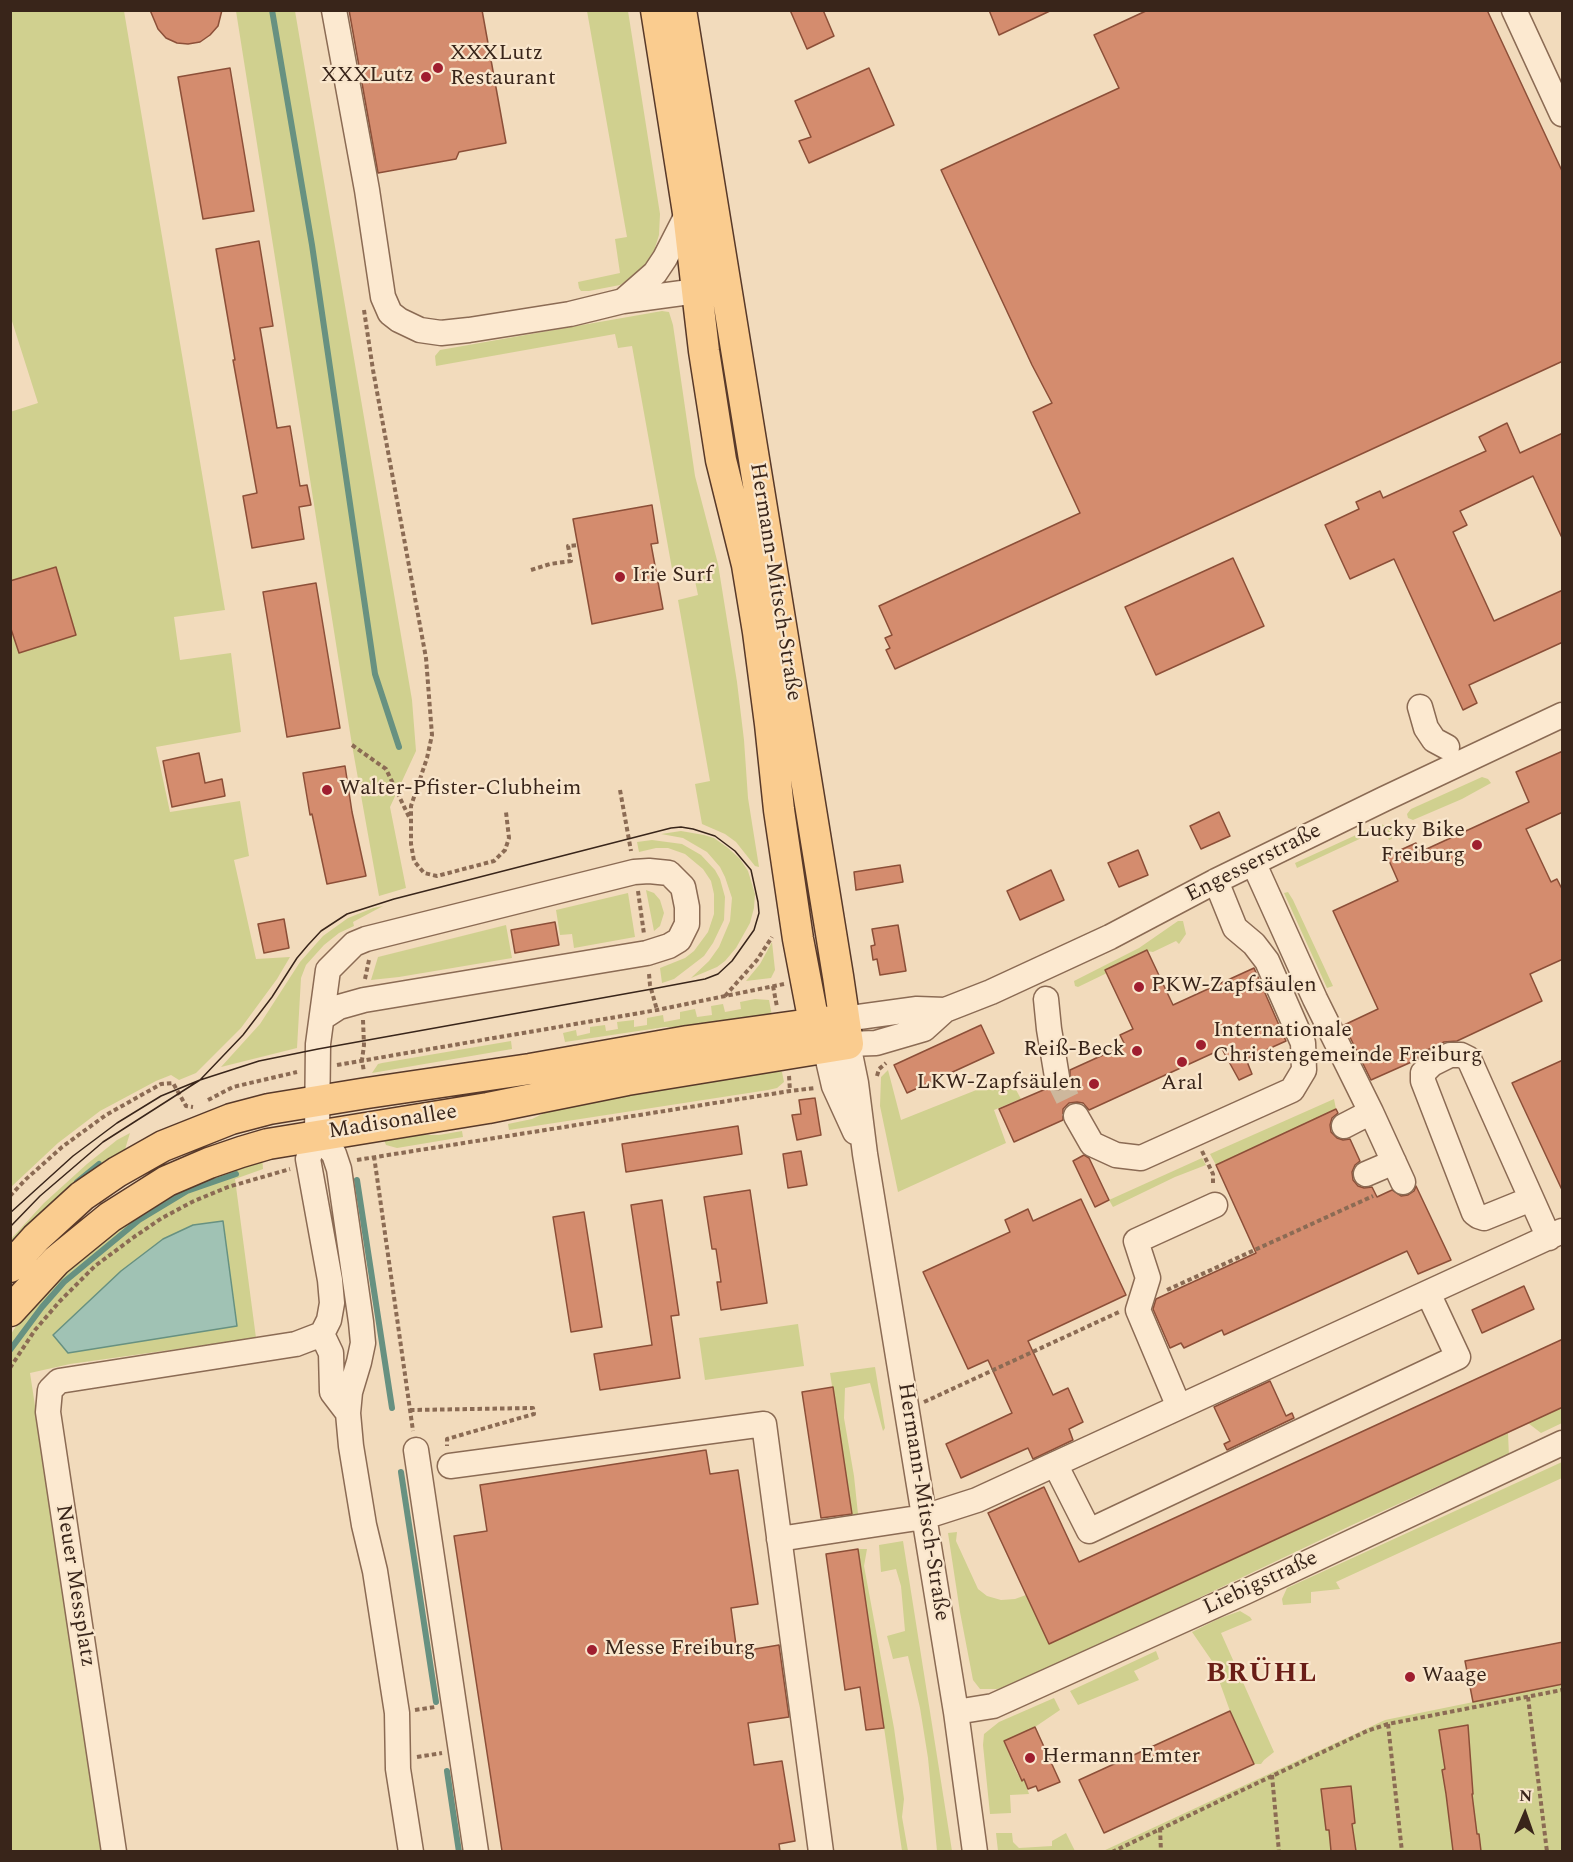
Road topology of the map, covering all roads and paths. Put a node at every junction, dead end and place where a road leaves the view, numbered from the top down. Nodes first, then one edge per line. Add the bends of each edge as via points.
1 (334, 10) edge
2 (656, 10) edge
3 (681, 10) edge
4 (1514, 10) edge
5 (1563, 114) edge
6 (688, 213) junction
7 (712, 289) junction
8 (623, 301) junction
9 (373, 370) dead end
10 (578, 545) dead end
11 (531, 570) dead end
12 (1563, 715) edge
13 (352, 745) dead end
14 (620, 790) dead end
15 (506, 812) dead end
16 (410, 819) junction
17 (1254, 864) junction
18 (634, 872) junction
19 (1216, 881) junction
20 (777, 929) dead end
21 (644, 936) dead end
22 (369, 960) dead end
23 (365, 981) dead end
24 (785, 983) dead end
25 (724, 997) junction
26 (1046, 999) dead end
27 (322, 1018) junction
28 (364, 1028) dead end
29 (833, 1033) junction
30 (362, 1060) junction
31 (888, 1062) dead end
32 (318, 1069) junction
33 (1057, 1077) tunnel mouth
34 (870, 1080) dead end
35 (814, 1088) dead end
36 (204, 1102) dead end
37 (317, 1102) junction
38 (195, 1107) dead end
39 (1371, 1112) junction
40 (1076, 1116) tunnel mouth
41 (1344, 1126) dead end
42 (488, 1133) dead end
43 (317, 1135) junction
44 (1193, 1135) junction
45 (490, 1139) junction
46 (374, 1157) junction
47 (350, 1161) dead end
48 (297, 1168) dead end
49 (1372, 1184) joint
50 (10, 1196) edge
51 (1531, 1199) junction
52 (1215, 1205) joint
53 (1556, 1235) edge
54 (10, 1266) edge
55 (1428, 1293) junction
56 (1141, 1301) junction
57 (10, 1311) edge
58 (322, 1334) junction
59 (10, 1368) edge
60 (1179, 1407) junction
61 (907, 1409) junction
62 (410, 1410) junction
63 (348, 1413) junction
64 (412, 1425) dead end
65 (1563, 1443) edge
66 (416, 1450) dead end
67 (1055, 1464) junction
68 (450, 1466) joint
69 (879, 1517) junction
70 (924, 1517) junction
71 (779, 1539) junction
72 (873, 1547) dead end
73 (1563, 1690) edge
74 (1528, 1697) junction
75 (454, 1704) junction
76 (956, 1712) junction
77 (397, 1713) junction
78 (1388, 1725) junction
79 (461, 1751) junction
80 (399, 1760) junction
81 (1272, 1775) junction
82 (1160, 1828) junction
83 (114, 1851) edge
84 (411, 1851) edge
85 (476, 1851) edge
86 (821, 1851) edge
87 (975, 1851) edge
88 (1112, 1851) edge
89 (1161, 1851) edge
90 (1279, 1851) edge
91 (1402, 1851) edge
92 (1547, 1851) edge

1 - 8 street via 383,297 390,313 420,330 441,333 570,314
2 - 6 main road, Hermann-Mitsch-Straße
3 - 7 main road, Hermann-Mitsch-Straße
4 - 5 street
6 - 7 main road, Hermann-Mitsch-Straße
6 - 8 street via 655,273
7 - 8 street
7 - 29 main road, Hermann-Mitsch-Straße
9 - 16 path via 427,669 432,735
10 - 11 path via 568,546 571,561
12 - 17 street, Engesserstraße
13 - 16 path via 386,769
14 - 18 path
15 - 16 path via 509,838 505,850 494,861 436,876 424,873 414,861
17 - 19 street, Engesserstraße
17 - 39 street
18 - 21 path
18 - 27 street via 354,944 328,970
18 - 27 street via 669,873 683,887 687,924 679,940 669,946 647,953 364,1000 339,1007
19 - 29 street, Engesserstraße via 1110,937 945,1010 924,1029 876,1043
19 - 44 street via 1235,928 1267,961 1303,1042 1304,1070 1292,1090
20 - 25 path via 757,960
22 - 23 path
24 - 25 path
25 - 30 path
26 - 33 street
27 - 32 street
28 - 30 path
29 - 37 main road, Madisonallee via 688,1041
29 - 43 main road, Madisonallee via 498,1106
29 - 61 street, Hermann-Mitsch-Straße via 834,1086 865,1154
30 - 32 path
31 - 34 path
32 - 36 path via 233,1087
32 - 37 street
35 - 45 path
37 - 43 street
37 - 54 main road, Madisonallee via 231,1119 163,1146 82,1196
38 - 50 path via 186,1106 173,1083 161,1084 106,1115
39 - 41 street
39 - 49 street via 1398,1172
40 - 44 street via 1092,1144 1116,1155 1141,1158
42 - 45 path
43 - 57 main road, Madisonallee via 241,1152 167,1181 78,1242
43 - 58 street via 308,1159 332,1303
43 - 63 street via 334,1154 339,1169 361,1323 363,1343
44 - 52 path via 1213,1174
45 - 46 path
46 - 47 path
46 - 62 path
48 - 59 path via 274,1172 194,1201 134,1237 95,1266 60,1301 35,1329
49 - 56 path
51 - 51 street via 1469,1059 1450,1055 1432,1064 1423,1073 1423,1081 1474,1213 1484,1218
51 - 53 street
52 - 56 street via 1136,1241 1148,1278
53 - 55 street
55 - 60 street
55 - 67 street via 1458,1357 1089,1531
56 - 60 street via 1138,1310
56 - 61 path
58 - 63 street via 331,1353 332,1392
58 - 83 street, Neuer Messplatz via 296,1344 58,1381 50,1390 48,1412
60 - 67 street
61 - 70 street, Hermann-Mitsch-Straße
62 - 64 path
62 - 68 path via 533,1408 534,1414 447,1439
63 - 77 street
65 - 76 street, Liebigstraße via 993,1706
66 - 75 street
67 - 70 street via 976,1500
68 - 71 street via 764,1424
69 - 70 street
69 - 71 street
69 - 72 street
70 - 76 street, Hermann-Mitsch-Straße
71 - 86 street
73 - 74 path
74 - 78 path
74 - 92 path
75 - 77 path
75 - 79 street
76 - 87 street, Hermann-Mitsch-Straße
77 - 80 street
78 - 81 path
78 - 91 path
79 - 80 path
79 - 85 street
80 - 84 street
81 - 82 path
81 - 90 path
82 - 88 path
82 - 89 path

